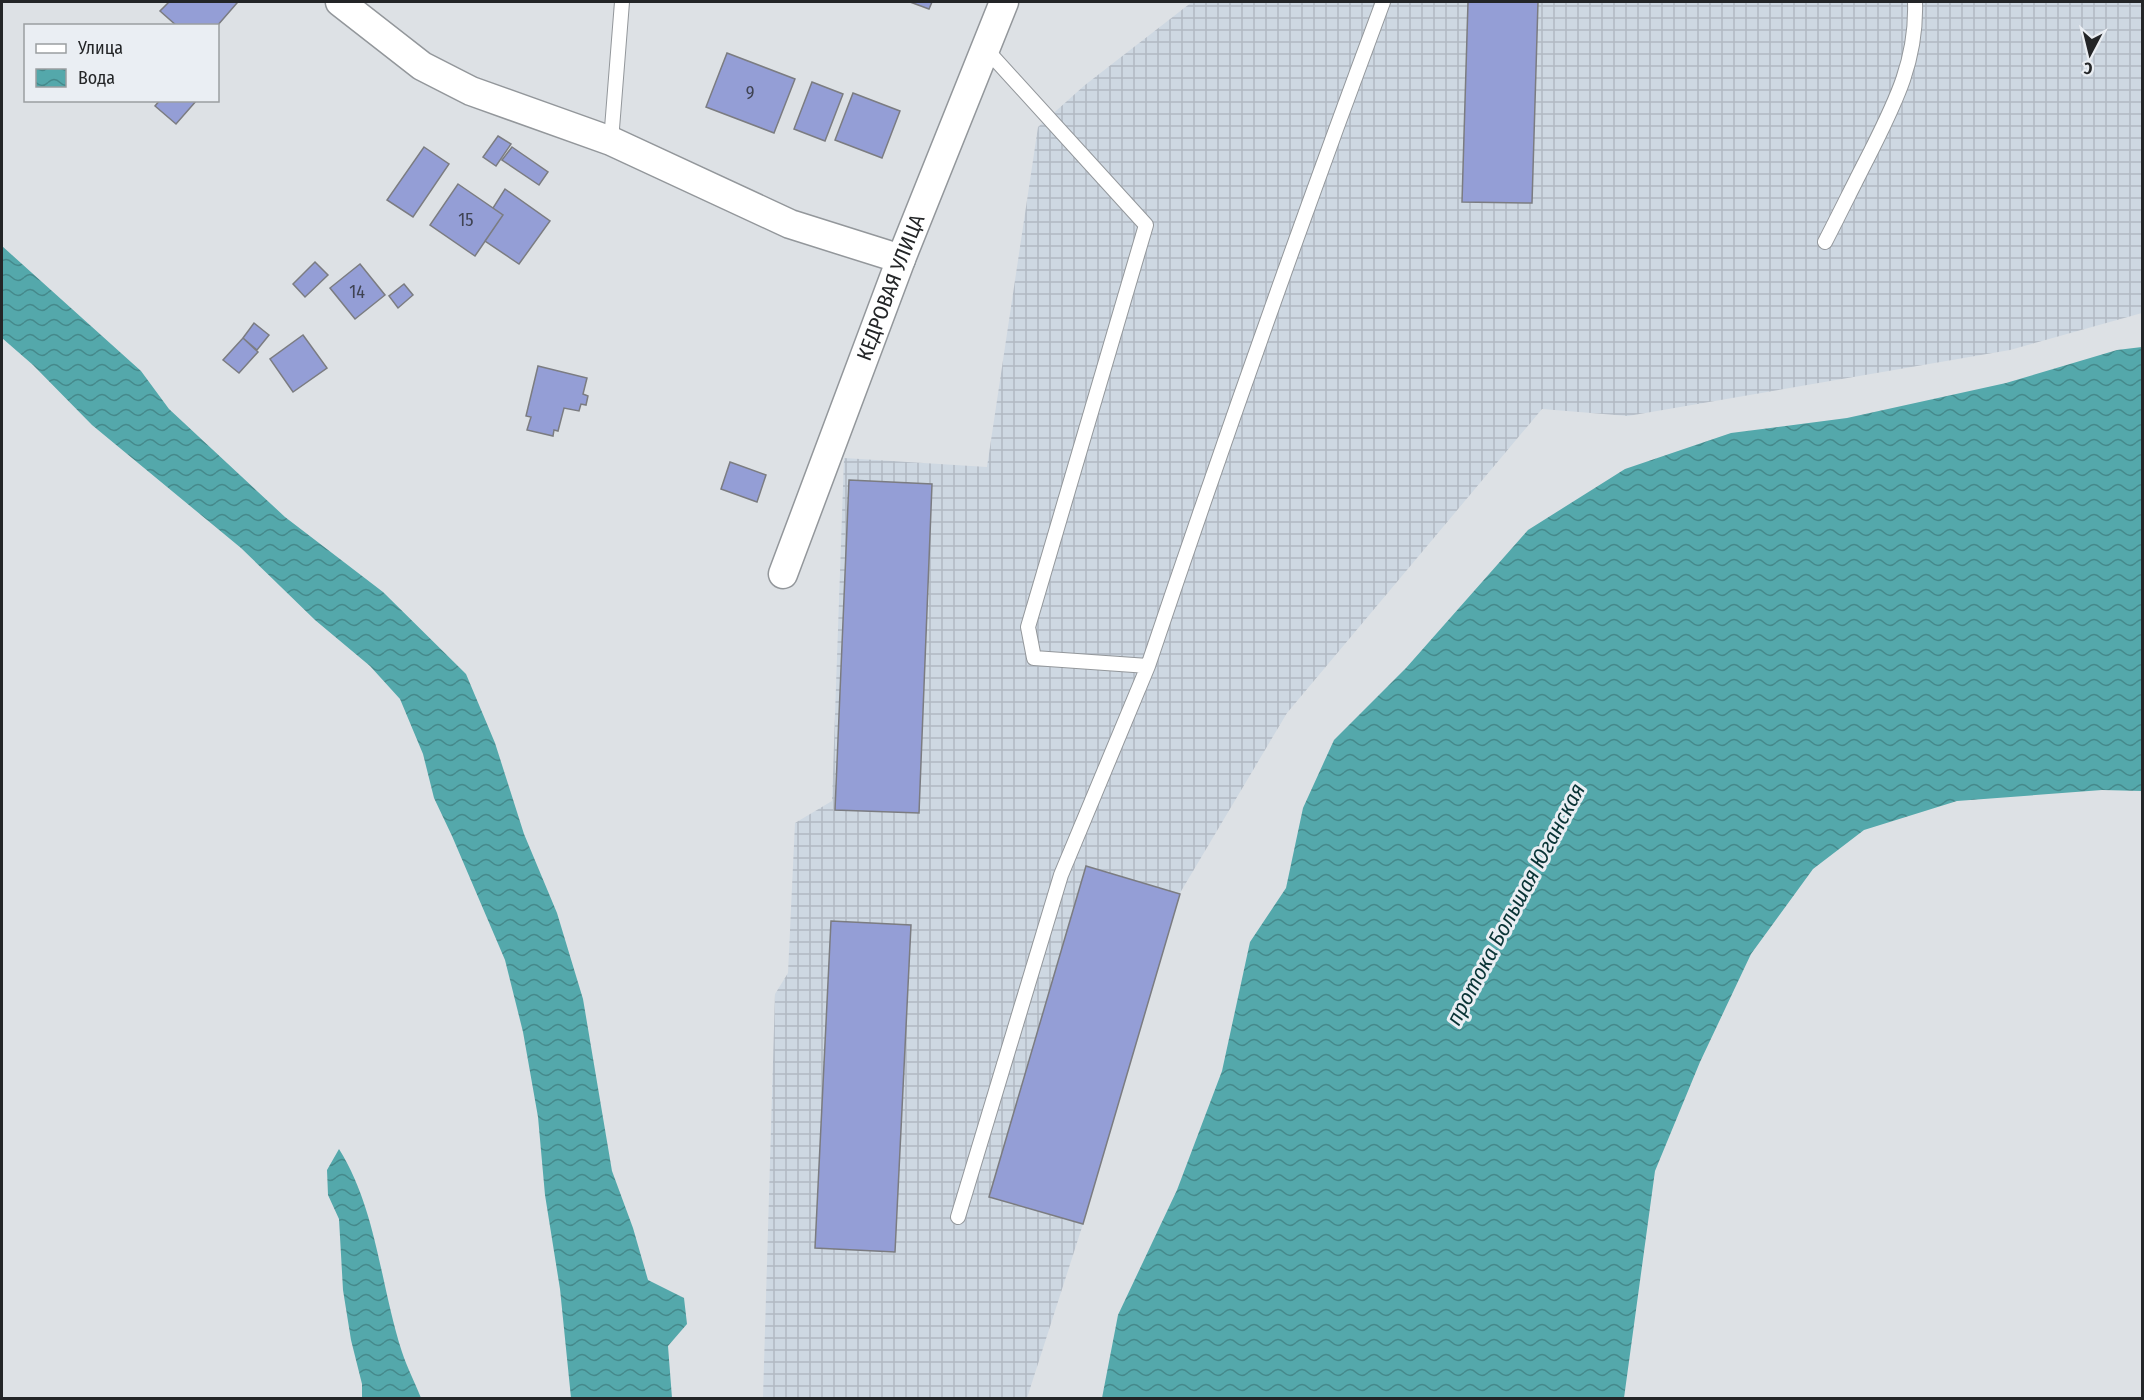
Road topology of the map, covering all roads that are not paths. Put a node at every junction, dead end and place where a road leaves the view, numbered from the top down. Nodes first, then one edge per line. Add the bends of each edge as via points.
1 (340, 2) edge
2 (622, 2) edge
3 (1004, 2) edge
4 (1383, 2) edge
5 (1915, 2) edge
6 (984, 47) junction
7 (610, 141) junction
8 (1826, 242) dead end
9 (901, 259) junction
10 (783, 574) dead end
11 (1148, 666) junction
12 (958, 1217) dead end

1 - 7 street via 422,66 471,91
2 - 7 lane
3 - 6 street, КЕДРОВАЯ УЛИЦА
4 - 11 lane via 1303,218
5 - 8 lane via 1914,42 1903,81
6 - 9 street, КЕДРОВАЯ УЛИЦА
6 - 11 lane via 1146,225 1028,627 1034,658
7 - 9 street via 789,224
9 - 10 street, КЕДРОВАЯ УЛИЦА
11 - 12 lane via 1061,875

